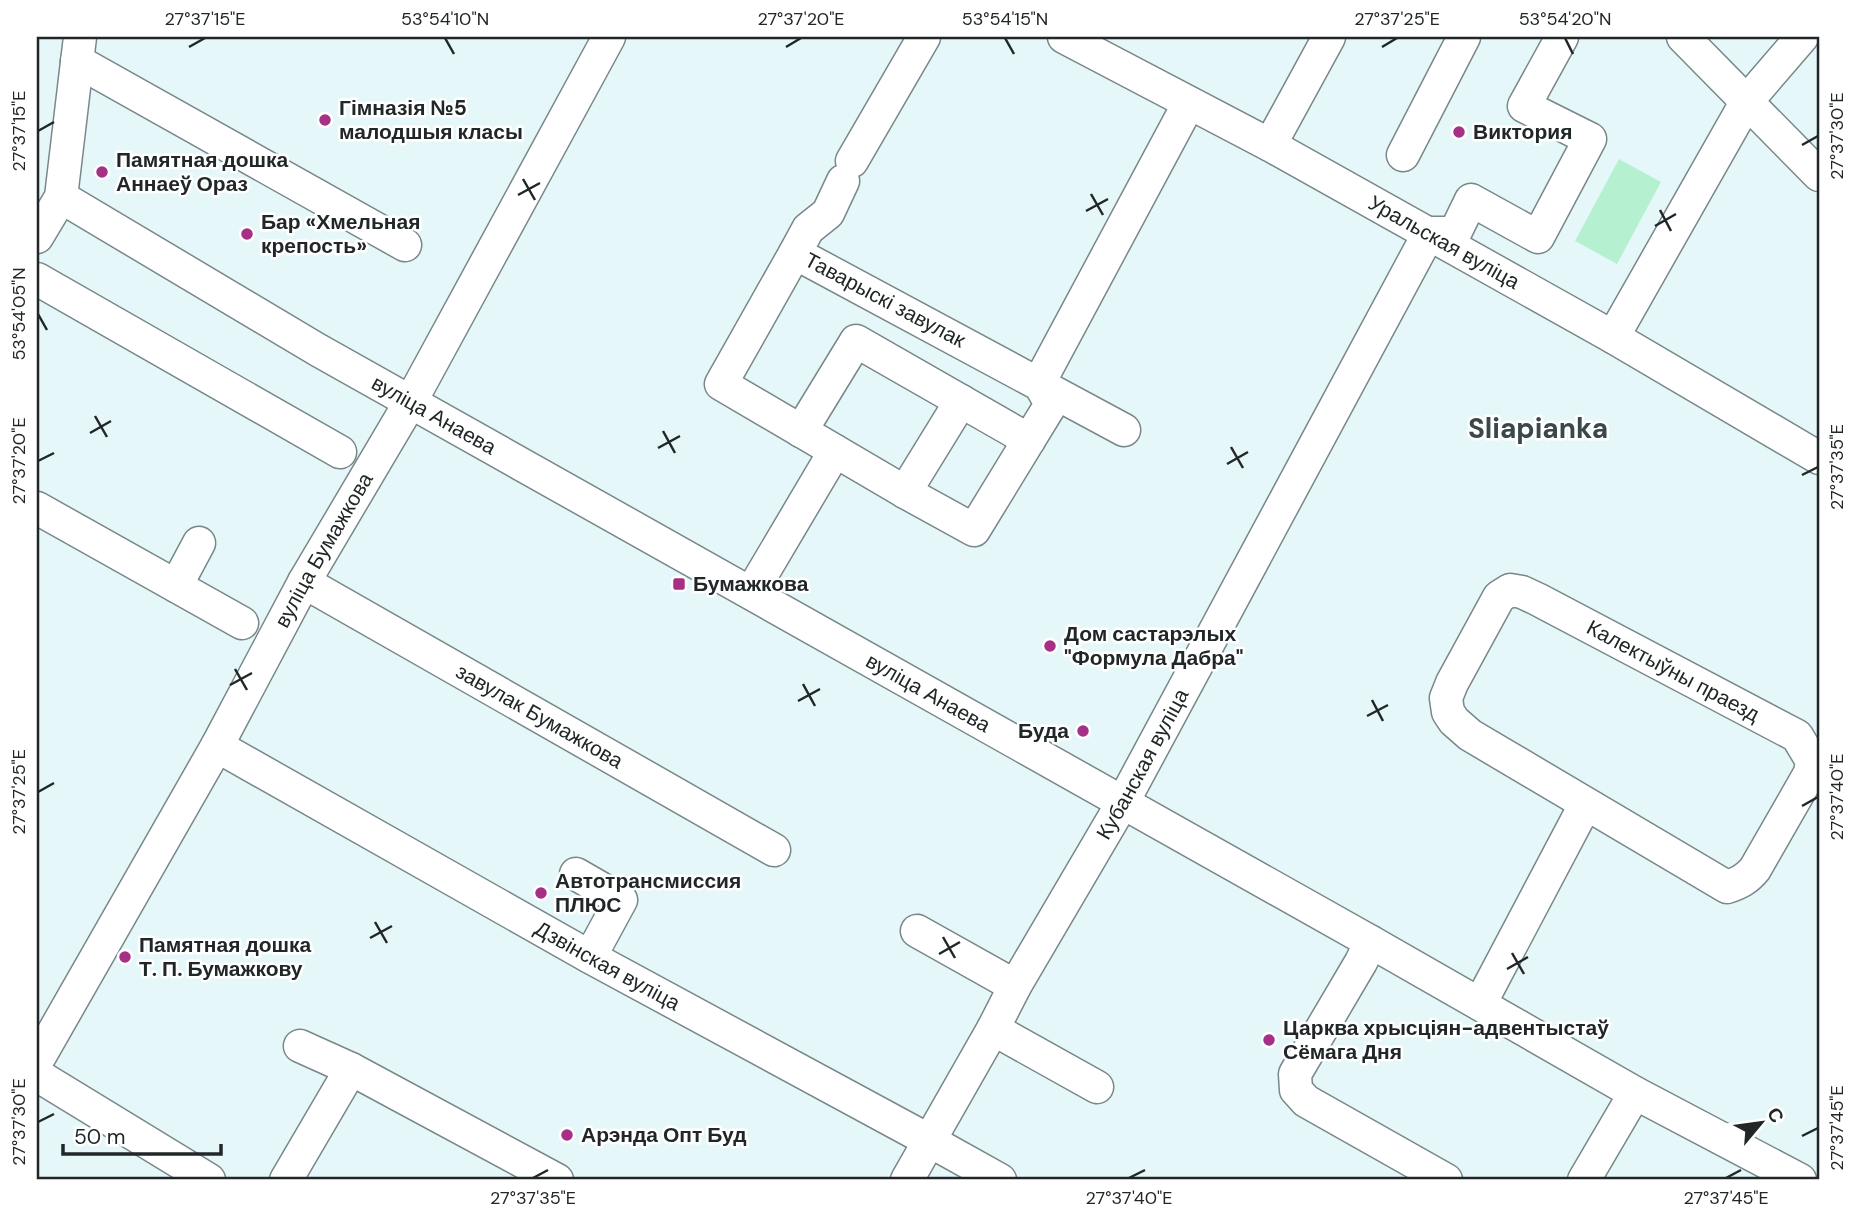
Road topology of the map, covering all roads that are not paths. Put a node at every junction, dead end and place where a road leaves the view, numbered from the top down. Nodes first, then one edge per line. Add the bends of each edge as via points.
1 (609, 37) edge
2 (924, 37) edge
3 (1064, 37) edge
4 (1329, 37) edge
5 (1464, 37) edge
6 (1562, 37) edge
7 (1683, 37) edge
8 (1802, 37) edge
9 (78, 49) edge
10 (1747, 101) junction
11 (1189, 103) junction
12 (1270, 145) junction
13 (1403, 155) dead end
14 (1819, 175) edge
15 (61, 197) junction
16 (1429, 233) junction
17 (37, 237) edge
18 (405, 246) dead end
19 (795, 253) junction
20 (37, 279) edge
21 (1613, 337) junction
22 (1040, 383) junction
23 (411, 401) junction
24 (961, 401) junction
25 (1124, 430) dead end
26 (801, 431) junction
27 (1029, 440) junction
28 (835, 451) junction
29 (340, 452) dead end
30 (1819, 458) edge
31 (905, 492) junction
32 (37, 508) edge
33 (199, 543) dead end
34 (304, 582) junction
35 (176, 586) junction
36 (751, 593) junction
37 (242, 623) dead end
38 (217, 746) junction
39 (1812, 749) edge
40 (1123, 802) junction
41 (1585, 805) junction
42 (775, 850) dead end
43 (576, 874) dead end
44 (916, 930) dead end
45 (1371, 942) junction
46 (590, 957) junction
47 (1015, 986) junction
48 (1480, 1004) junction
49 (993, 1030) junction
50 (300, 1046) dead end
51 (37, 1061) edge
52 (351, 1069) junction
53 (37, 1075) edge
54 (1097, 1087) dead end
55 (1635, 1093) junction
56 (930, 1141) junction
57 (209, 1180) edge
58 (286, 1180) edge
59 (557, 1180) edge
60 (907, 1180) edge
61 (1000, 1180) edge
62 (1446, 1180) edge
63 (1584, 1180) edge
64 (1800, 1180) edge

1 - 23 street, вуліца Бумажкова
2 - 19 street via 828,213 808,229
3 - 11 street, Уральская вуліца
4 - 12 street
5 - 13 street
6 - 16 street via 1524,106 1590,139 1538,237 1471,200 1455,233
7 - 10 street
8 - 10 street
9 - 15 street
9 - 18 street
10 - 14 street
10 - 21 street
11 - 12 street, Уральская вуліца
11 - 22 street
12 - 16 street, Уральская вуліца
15 - 17 street
15 - 23 street, вуліца Анаева
16 - 21 street, Уральская вуліца
16 - 40 street, Кубанская вуліца
19 - 22 street, Таварыскі завулак
19 - 26 street, Таварыскі завулак via 721,384
20 - 29 street
21 - 30 street, Уральская вуліца
22 - 25 street
22 - 27 street, Таварыскі завулак via 1051,404
23 - 34 street, вуліца Бумажкова
23 - 36 street, вуліца Анаева
24 - 26 street via 856,341
24 - 27 street
24 - 31 street
26 - 28 street, Таварыскі завулак
27 - 31 street, Таварыскі завулак via 974,530
28 - 31 street, Таварыскі завулак
28 - 36 street
32 - 35 street
33 - 35 street
34 - 38 street, вуліца Бумажкова
34 - 42 street, завулак Бумажкова
35 - 37 street
36 - 40 street, вуліца Анаева
38 - 46 street, Дзвінская вуліца
38 - 51 street, вуліца Бумажкова
39 - 41 street, Калектыўны праезд via 1810,773 1755,869 1748,878 1727,887
39 - 41 street, Калектыўны праезд via 1797,736 1537,599 1510,590 1499,597 1452,683 1446,698 1448,712 1470,735
40 - 45 street, вуліца Анаева
40 - 47 street, Кубанская вуліца
41 - 48 street
43 - 46 street via 621,900
44 - 47 street
45 - 48 street, вуліца Анаева
45 - 62 street via 1295,1074 1296,1090 1306,1101
46 - 56 street, Дзвінская вуліца
47 - 49 street, Кубанская вуліца
48 - 55 street, вуліца Анаева
49 - 54 street
49 - 56 street, Кубанская вуліца
50 - 52 street
52 - 58 street
52 - 59 street
53 - 57 street
55 - 63 street
55 - 64 street, вуліца Анаева
56 - 60 street, Кубанская вуліца
56 - 61 street, Дзвінская вуліца

